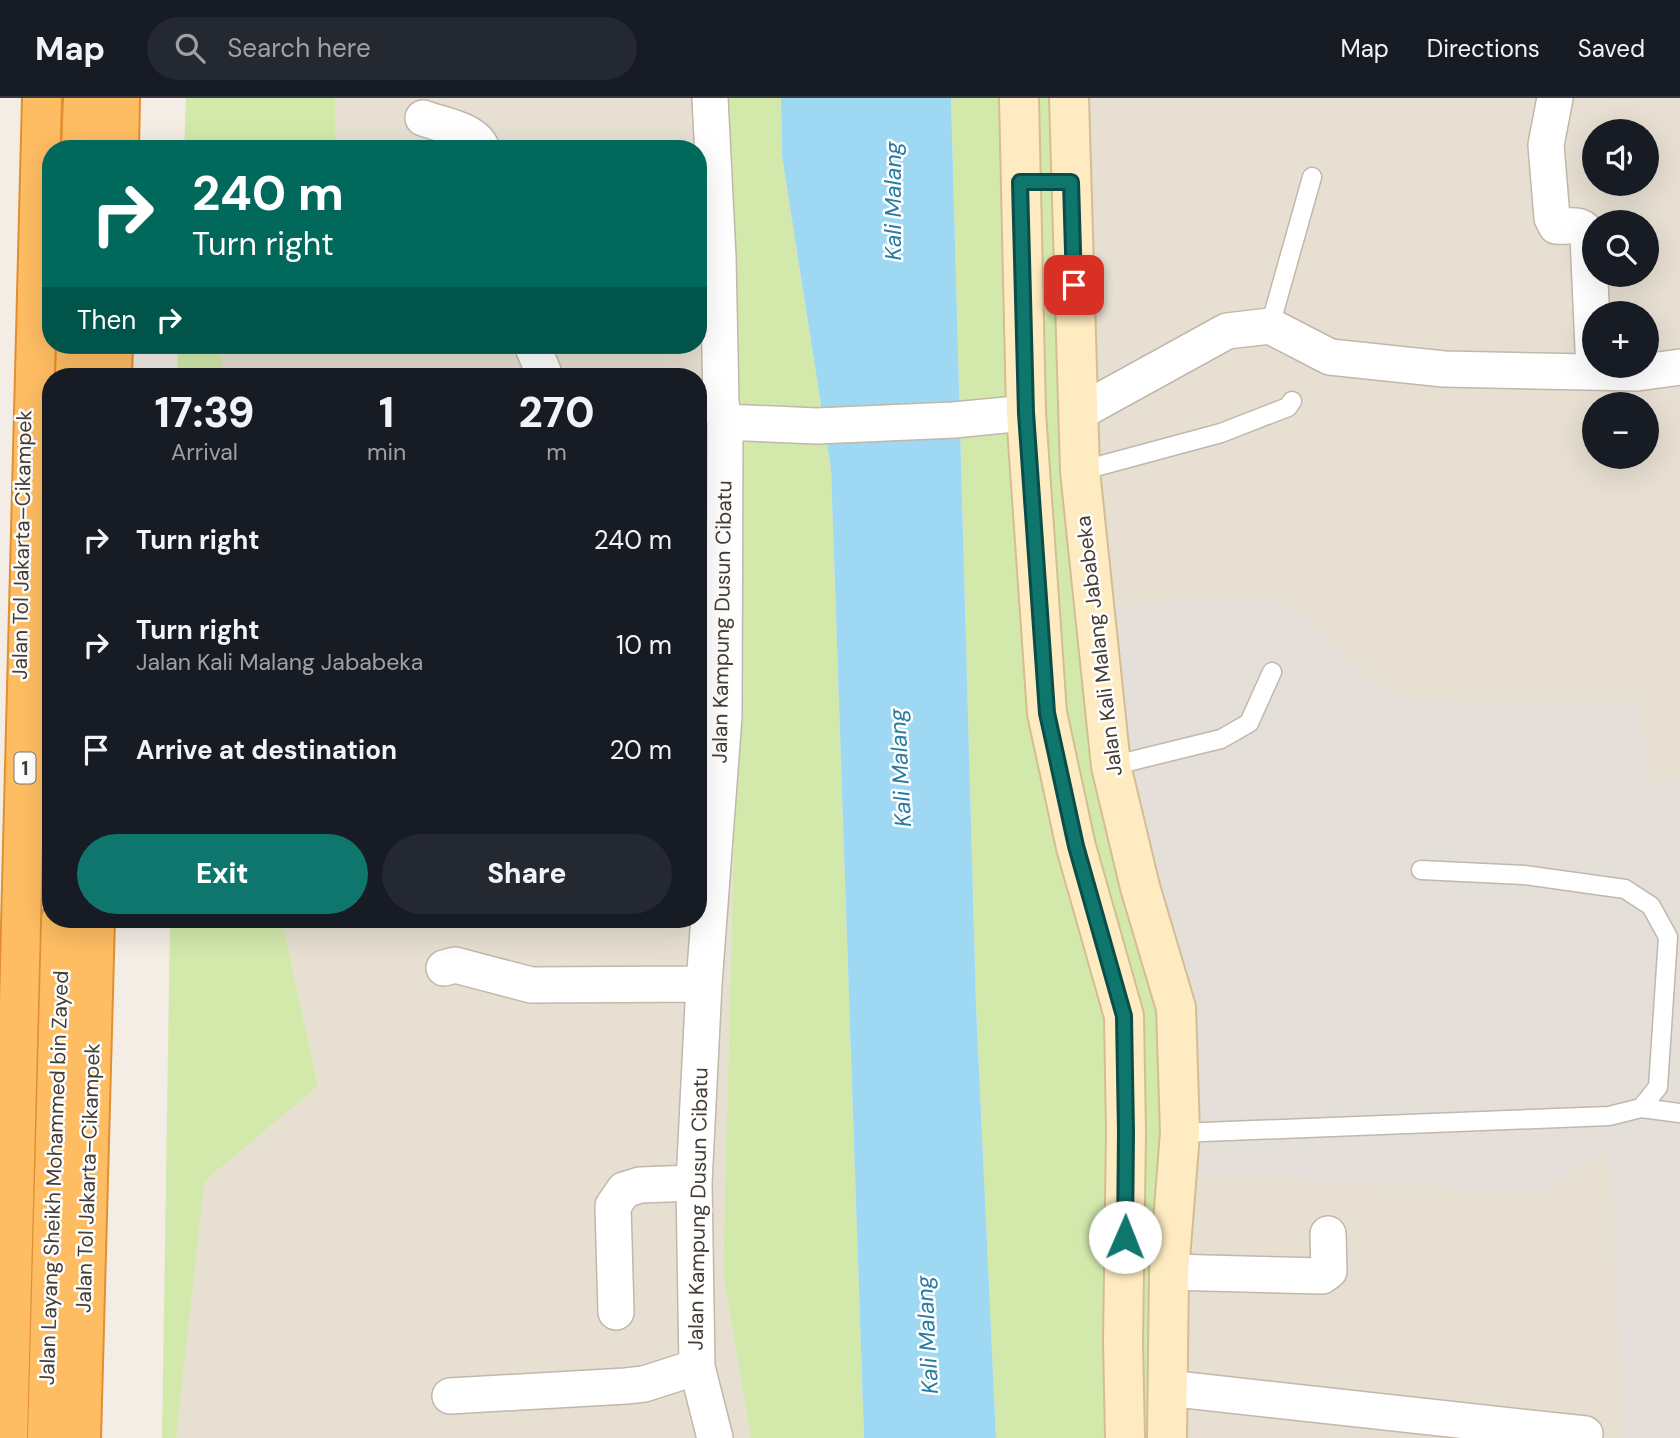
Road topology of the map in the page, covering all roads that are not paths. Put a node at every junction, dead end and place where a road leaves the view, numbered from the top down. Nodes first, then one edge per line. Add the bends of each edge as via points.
1 (33, 98) edge
2 (42, 98) edge
3 (83, 98) edge
4 (120, 98) edge
5 (710, 98) edge
6 (1019, 98) edge
7 (1069, 98) edge
8 (1555, 98) edge
9 (423, 118) dead end
10 (81, 140) edge
11 (119, 140) edge
12 (478, 140) edge
13 (1312, 177) dead end
14 (1020, 182) junction
15 (1071, 182) junction
16 (1591, 301) edge
17 (1270, 326) junction
18 (1680, 367) edge
19 (1659, 370) edge
20 (1582, 371) edge
21 (1292, 401) dead end
22 (715, 407) edge
23 (1026, 413) junction
24 (1079, 413) junction
25 (1080, 471) junction
26 (711, 479) edge
27 (1272, 673) dead end
28 (711, 716) edge
29 (1111, 766) junction
30 (708, 824) edge
31 (707, 864) edge
32 (1421, 870) dead end
33 (61, 928) edge
34 (95, 928) edge
35 (705, 928) edge
36 (444, 968) dead end
37 (704, 984) junction
38 (1641, 1108) junction
39 (1680, 1113) edge
40 (1126, 1132) junction
41 (1180, 1133) junction
42 (694, 1183) junction
43 (1328, 1234) dead end
44 (1169, 1272) junction
45 (616, 1312) dead end
46 (0, 1329) edge
47 (696, 1367) junction
48 (1167, 1388) junction
49 (450, 1396) dead end
50 (1585, 1434) dead end
51 (8, 1438) edge
52 (47, 1438) edge
53 (81, 1438) edge
54 (715, 1438) edge
55 (1125, 1438) edge
56 (1167, 1438) edge

1 - 46 highway, Jalan Tol Jakarta–Cikampek / 1
2 - 51 highway, Jalan Layang Sheikh Mohammed bin Zayed / 1
3 - 10 highway
4 - 11 highway
5 - 22 street, Jalan Kampung Dusun Cibatu via 718,257
6 - 14 main road
7 - 15 main road, Jalan Kali Malang Jababeka
8 - 16 street via 1546,145 1552,218 1556,226 1578,225 1588,236
9 - 12 street
13 - 17 lane
14 - 15 main road
14 - 23 main road
15 - 24 main road, Jalan Kali Malang Jababeka
17 - 20 street via 1330,357 1444,369
17 - 24 street via 1227,331
18 - 19 street
21 - 25 lane via 1288,407 1221,433
22 - 23 street via 817,425
22 - 26 street, Jalan Kampung Dusun Cibatu
23 - 40 main road via 1047,713 1076,846 1124,1016
24 - 25 main road, Jalan Kali Malang Jababeka
25 - 29 main road, Jalan Kali Malang Jababeka
26 - 28 street, Jalan Kampung Dusun Cibatu
27 - 29 lane via 1249,723 1221,739
28 - 30 street, Jalan Kampung Dusun Cibatu
29 - 41 main road, Jalan Kali Malang Jababeka via 1176,1008
30 - 31 street, Jalan Kampung Dusun Cibatu
32 - 38 lane via 1524,875 1625,889 1651,905 1668,937 1658,1087
33 - 52 highway, Jalan Layang Sheikh Mohammed bin Zayed
34 - 53 highway, Jalan Tol Jakarta–Cikampek
35 - 37 street, Jalan Kampung Dusun Cibatu
36 - 37 street via 455,965 531,985
37 - 42 street, Jalan Kampung Dusun Cibatu
38 - 39 lane
38 - 41 lane via 1609,1116
40 - 41 main road
40 - 55 main road
41 - 44 main road, Jalan Kali Malang Jababeka
42 - 45 street via 640,1185 624,1190 613,1206
42 - 47 street, Jalan Kampung Dusun Cibatu
43 - 44 street via 1329,1271 1321,1276
44 - 48 main road, Jalan Kali Malang Jababeka
47 - 49 street via 644,1384
47 - 54 street, Jalan Kampung Dusun Cibatu
48 - 50 street
48 - 56 main road, Jalan Kali Malang Jababeka

